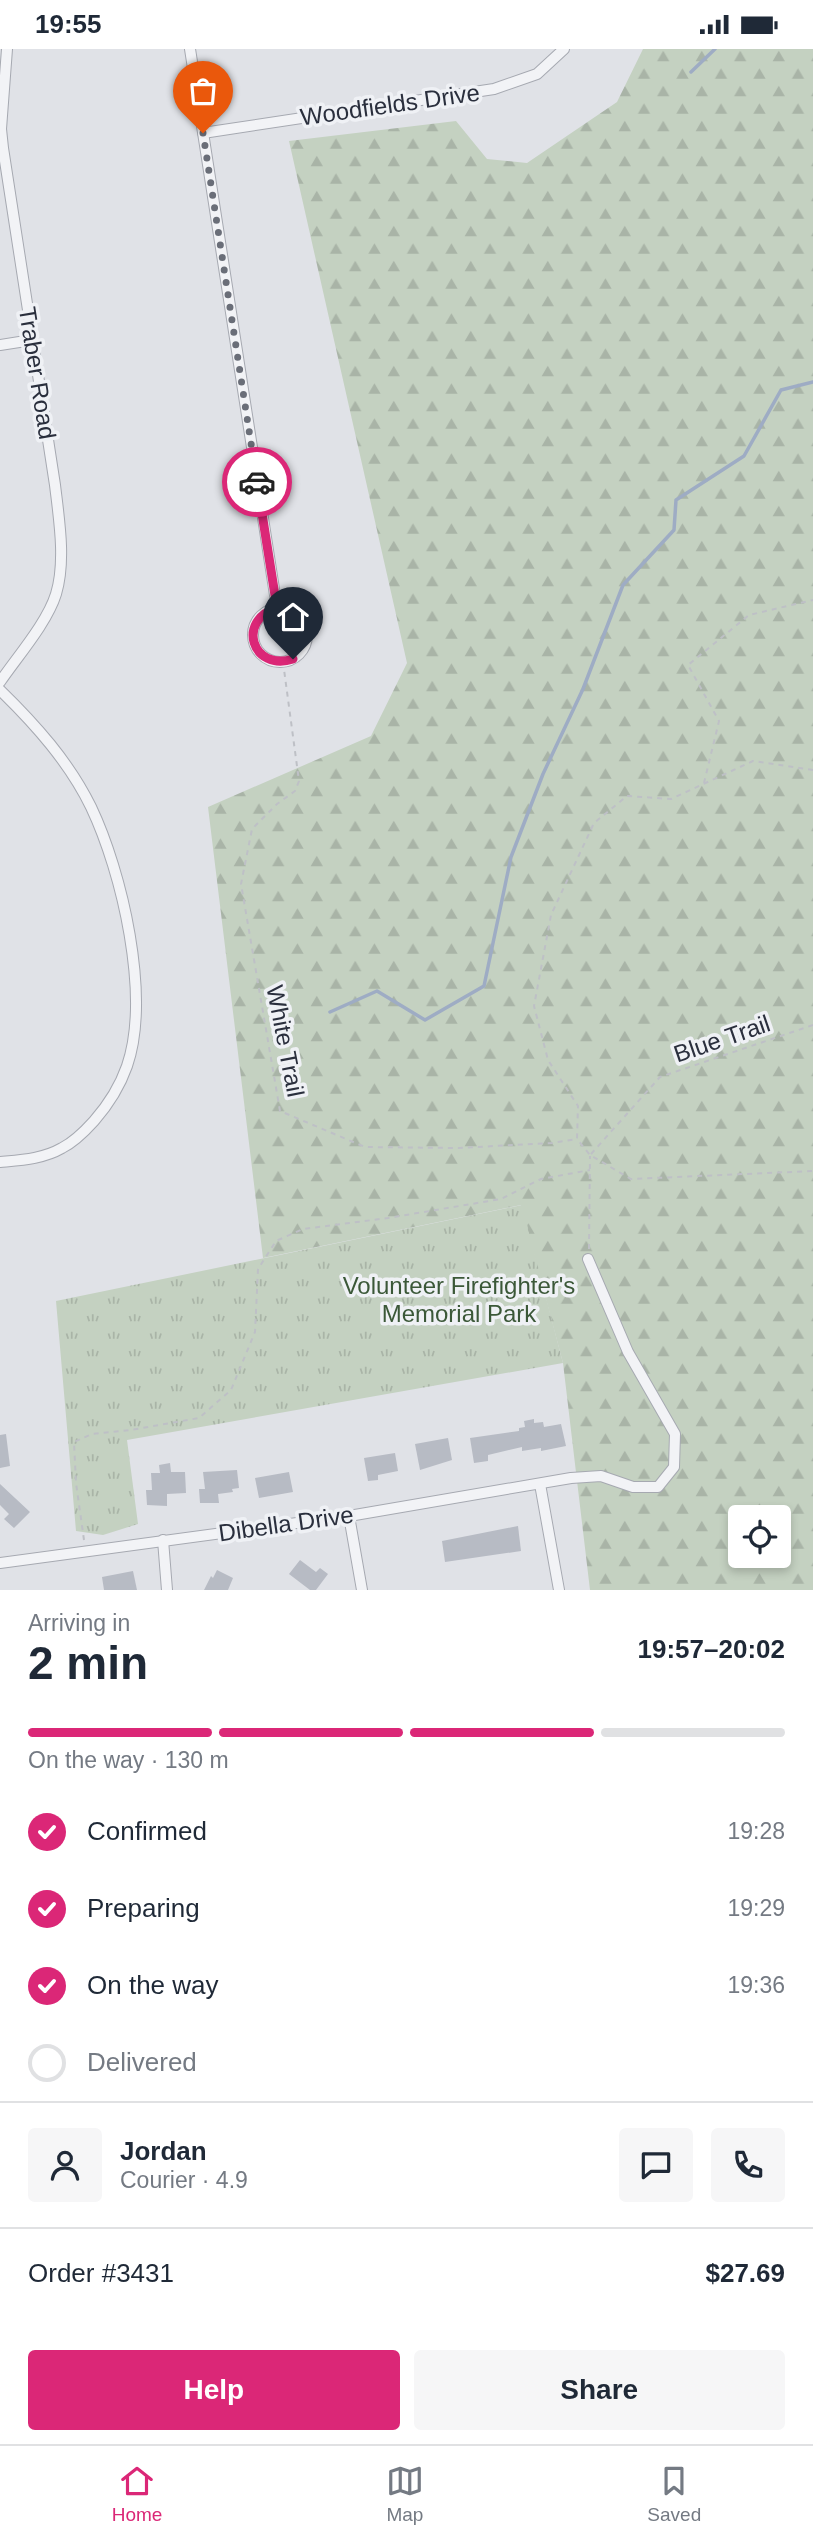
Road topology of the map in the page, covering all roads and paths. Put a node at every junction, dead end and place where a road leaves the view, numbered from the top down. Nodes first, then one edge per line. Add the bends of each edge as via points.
1 (8, 49) edge
2 (190, 49) edge
3 (564, 49) edge
4 (203, 133) junction
5 (1, 148) edge
6 (32, 339) junction
7 (0, 345) edge
8 (813, 600) edge
9 (277, 608) junction
10 (284, 662) junction
11 (0, 682) edge
12 (0, 689) edge
13 (813, 770) edge
14 (704, 784) junction
15 (813, 1025) edge
16 (577, 1139) junction
17 (590, 1155) junction
18 (0, 1162) edge
19 (590, 1170) junction
20 (813, 1171) edge
21 (588, 1259) joint
22 (540, 1484) junction
23 (349, 1516) junction
24 (163, 1540) junction
25 (86, 1551) junction
26 (0, 1563) edge
27 (167, 1590) edge
28 (362, 1590) edge
29 (559, 1590) edge

1 - 5 street, Traber Road
2 - 4 street
3 - 4 street, Woodfields Drive via 537,74 494,89
4 - 9 street
5 - 6 street, Traber Road
6 - 7 street
6 - 11 street, Traber Road via 60,523 60,565 56,595
8 - 14 path via 748,615 688,665 719,721
9 - 10 street via 295,612 306,627 300,654
9 - 10 street via 261,615 253,638 260,654
10 - 16 path, White Trail via 299,781 295,791 252,829 241,884 280,1111 365,1147 457,1148
12 - 18 street via 64,762 91,807 114,871 135,987 127,1065 102,1112 60,1150
13 - 14 path via 753,761
14 - 16 path via 671,799 627,796 594,823 551,915 534,1006 548,1060 578,1105
15 - 17 path, Blue Trail via 660,1077
16 - 17 path
17 - 19 path
17 - 20 path via 631,1179
19 - 21 path
19 - 25 path via 541,1179 501,1199 303,1229 275,1241 258,1269 255,1332 231,1390 199,1418 92,1434 74,1442
21 - 22 street, Dibella Drive via 628,1352 675,1433 674,1467 658,1487 634,1487 601,1476
22 - 23 street, Dibella Drive
22 - 29 street
23 - 24 street, Dibella Drive
23 - 28 street
24 - 25 street, Dibella Drive
24 - 27 street
25 - 26 street, Dibella Drive

